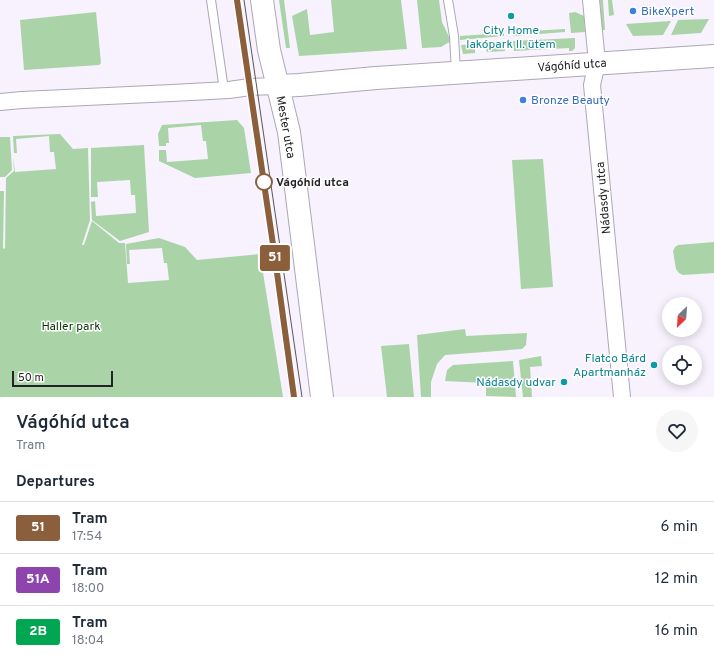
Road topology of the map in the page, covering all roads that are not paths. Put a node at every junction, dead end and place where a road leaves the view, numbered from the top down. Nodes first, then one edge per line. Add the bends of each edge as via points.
1 (211, 0) edge
2 (262, 0) edge
3 (448, 0) edge
4 (591, 0) edge
5 (714, 56) edge
6 (597, 63) junction
7 (456, 73) junction
8 (278, 86) junction
9 (224, 90) junction
10 (0, 102) edge
11 (322, 397) edge
12 (622, 397) edge

1 - 9 lane
2 - 8 street, Mester utca via 269,50
3 - 7 lane via 454,36
4 - 6 street, Nádasdy utca
5 - 6 street, Vágóhíd utca
6 - 7 street, Vágóhíd utca
6 - 12 street, Nádasdy utca via 592,85
7 - 8 street, Vágóhíd utca
8 - 9 street, Vágóhíd utca
8 - 11 street, Mester utca via 289,132
9 - 10 street, Vágóhíd utca

